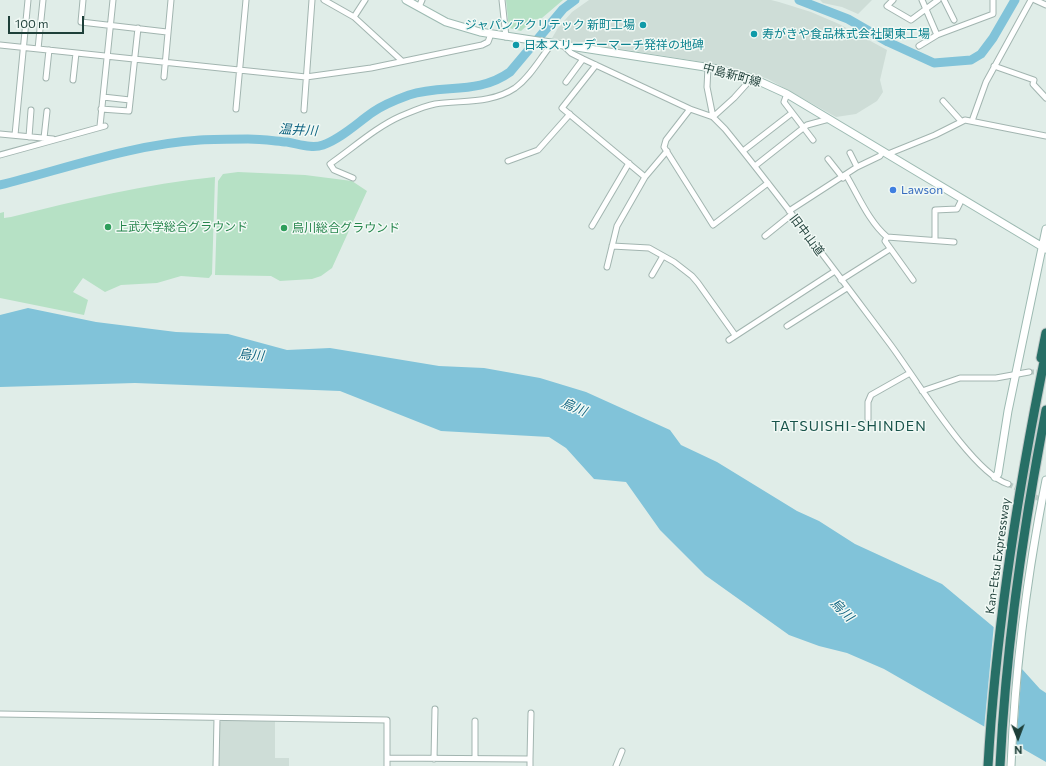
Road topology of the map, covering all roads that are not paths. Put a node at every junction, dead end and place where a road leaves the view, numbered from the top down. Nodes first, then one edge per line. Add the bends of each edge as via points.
1 (28, 0) edge
2 (43, 0) edge
3 (83, 0) edge
4 (113, 0) edge
5 (171, 0) edge
6 (246, 0) edge
7 (312, 0) edge
8 (324, 0) edge
9 (365, 0) edge
10 (406, 0) edge
11 (422, 0) edge
12 (502, 0) edge
13 (893, 0) edge
14 (922, 0) edge
15 (938, 0) edge
16 (944, 0) edge
17 (993, 0) edge
18 (1031, 0) edge
19 (1035, 0) edge
20 (1046, 5) edge
21 (419, 7) junction
22 (926, 9) junction
23 (354, 17) junction
24 (954, 20) dead end
25 (110, 24) junction
26 (138, 28) junction
27 (167, 32) junction
28 (491, 34) junction
29 (937, 35) junction
30 (506, 36) junction
31 (548, 43) junction
32 (0, 46) edge
33 (564, 46) junction
34 (919, 46) dead end
35 (23, 48) junction
36 (38, 49) junction
37 (50, 50) junction
38 (76, 53) junction
39 (107, 57) junction
40 (134, 58) junction
41 (583, 59) junction
42 (402, 61) junction
43 (164, 62) junction
44 (596, 65) junction
45 (994, 66) junction
46 (708, 67) junction
47 (240, 71) junction
48 (164, 77) dead end
49 (46, 78) dead end
50 (306, 78) junction
51 (752, 78) junction
52 (73, 80) dead end
53 (566, 82) dead end
54 (786, 94) junction
55 (102, 96) junction
56 (1046, 98) edge
57 (130, 100) junction
58 (943, 101) dead end
59 (101, 109) junction
60 (236, 109) dead end
61 (690, 109) junction
62 (31, 110) dead end
63 (304, 110) dead end
64 (46, 111) dead end
65 (792, 113) junction
66 (570, 114) junction
67 (713, 117) junction
68 (829, 119) junction
69 (972, 121) junction
70 (961, 122) junction
71 (804, 127) junction
72 (0, 134) edge
73 (15, 135) junction
74 (1046, 136) edge
75 (29, 137) junction
76 (44, 138) junction
77 (56, 140) junction
78 (813, 140) dead end
79 (743, 150) junction
80 (667, 151) junction
81 (850, 153) dead end
82 (885, 153) junction
83 (0, 156) edge
84 (828, 159) dead end
85 (508, 161) dead end
86 (629, 163) junction
87 (755, 166) junction
88 (858, 167) junction
89 (844, 176) junction
90 (645, 177) junction
91 (353, 178) dead end
92 (768, 183) junction
93 (962, 199) junction
94 (790, 213) junction
95 (592, 226) dead end
96 (1046, 229) edge
97 (765, 236) dead end
98 (887, 237) junction
99 (935, 240) junction
100 (954, 242) dead end
101 (612, 246) junction
102 (1044, 248) edge
103 (890, 249) junction
104 (663, 256) junction
105 (607, 267) dead end
106 (835, 271) junction
107 (652, 275) dead end
108 (841, 280) junction
109 (913, 280) dead end
110 (847, 288) junction
111 (787, 326) dead end
112 (1046, 333) edge
113 (734, 335) junction
114 (729, 340) dead end
115 (1046, 352) edge
116 (1029, 372) tunnel mouth
117 (910, 373) junction
118 (1015, 374) junction
119 (922, 391) junction
120 (1046, 410) edge
121 (868, 419) dead end
122 (1029, 436) junction
123 (995, 477) junction
124 (1046, 480) edge
125 (1005, 483) tunnel mouth
126 (434, 709) dead end
127 (531, 713) dead end
128 (0, 714) edge
129 (217, 718) junction
130 (475, 721) dead end
131 (622, 751) dead end
132 (387, 758) junction
133 (475, 758) junction
134 (413, 759) junction
135 (434, 759) junction
136 (530, 759) junction
137 (216, 766) edge
138 (387, 766) edge
139 (413, 766) edge
140 (530, 766) edge
141 (616, 766) edge
142 (988, 766) edge
143 (1000, 766) edge
144 (1011, 766) edge

1 - 35 street
2 - 36 street
3 - 25 street via 81,22
4 - 25 street
5 - 27 street
6 - 47 street
7 - 50 street
8 - 23 street
9 - 23 street
10 - 21 main road, 中島新町線
11 - 21 street
12 - 30 street
13 - 22 street via 887,6 911,20
14 - 22 street
15 - 22 street
16 - 24 street
17 - 29 street via 993,14
18 - 45 street
19 - 20 street
21 - 28 main road, 中島新町線 via 453,25
22 - 29 street
23 - 42 street
25 - 26 street
25 - 39 street
26 - 27 street
26 - 40 street
27 - 43 street
28 - 30 main road, 中島新町線
28 - 42 street via 488,42 482,45
29 - 34 street
30 - 31 main road, 中島新町線
31 - 33 main road, 中島新町線
31 - 91 street via 548,49 528,76 515,88 500,96 484,100 434,104 400,117 330,164 334,170
32 - 35 street
33 - 41 street, 旧中山道
33 - 46 main road, 中島新町線
35 - 36 street
35 - 73 street
36 - 37 street
37 - 38 street
37 - 49 street
38 - 39 street
38 - 52 street
39 - 40 street
39 - 55 street
40 - 43 street
40 - 57 street
41 - 44 street, 旧中山道
41 - 53 street
42 - 50 street
43 - 47 street
43 - 48 street
44 - 61 street, 旧中山道
44 - 66 street via 562,108
45 - 56 street via 1034,80 1033,84
45 - 69 street
46 - 51 main road, 中島新町線
46 - 67 street via 707,87
47 - 50 street
47 - 60 street
50 - 63 street
51 - 54 main road, 中島新町線
51 - 67 street
54 - 65 street via 784,102
54 - 68 main road, 中島新町線
55 - 57 street
55 - 59 street
57 - 59 street via 129,111
58 - 70 street
59 - 77 street via 102,126
61 - 67 street, 旧中山道
61 - 80 street via 666,140 664,147
62 - 75 street
64 - 76 street
65 - 71 street
65 - 79 street
66 - 85 street via 538,150
66 - 86 street
67 - 79 street, 旧中山道
68 - 71 street
68 - 82 main road, 中島新町線
69 - 70 street
69 - 74 street
70 - 82 street via 935,135
71 - 78 street
71 - 87 street
72 - 73 street
73 - 75 street
75 - 76 street
76 - 77 street
77 - 83 street
79 - 87 street, 旧中山道
80 - 90 street
80 - 92 street via 713,225
81 - 88 street
82 - 88 street
82 - 93 main road, 中島新町線
84 - 89 street
86 - 90 street
86 - 95 street
87 - 92 street, 旧中山道
88 - 89 street
89 - 94 street
89 - 98 street via 881,232
90 - 101 street via 617,226
92 - 94 street, 旧中山道
93 - 99 street via 957,209 935,210
93 - 102 main road, 中島新町線
94 - 97 street
94 - 106 street, 旧中山道
96 - 102 main road
98 - 99 street
98 - 103 street via 885,241
99 - 100 street
101 - 104 street via 649,248
101 - 105 street
102 - 118 main road
103 - 108 street
103 - 109 street
104 - 107 street
104 - 113 street via 692,276
106 - 108 street, 旧中山道
106 - 113 street via 812,288
108 - 110 street, 旧中山道
110 - 111 street
110 - 117 street, 旧中山道 via 892,345
112 - 122 highway
113 - 114 street
115 - 122 highway, Kan-Etsu Expressway
116 - 118 street
117 - 119 street, 旧中山道
117 - 121 street via 871,395 868,402
118 - 119 street via 996,378 960,378
118 - 123 main road via 998,474
119 - 123 street, 旧中山道 via 976,460
120 - 143 highway, Kan-Etsu Expressway via 1027,511 1009,642
122 - 142 highway, Kan-Etsu Expressway via 1016,508 998,641
123 - 125 street, 旧中山道
124 - 144 main road via 1025,602
126 - 135 street
127 - 136 street
128 - 129 street
129 - 132 street via 387,720
129 - 137 street
130 - 133 street
131 - 141 street
132 - 134 street
132 - 138 street
133 - 135 street
133 - 136 street
134 - 135 street
134 - 139 street
136 - 140 street

